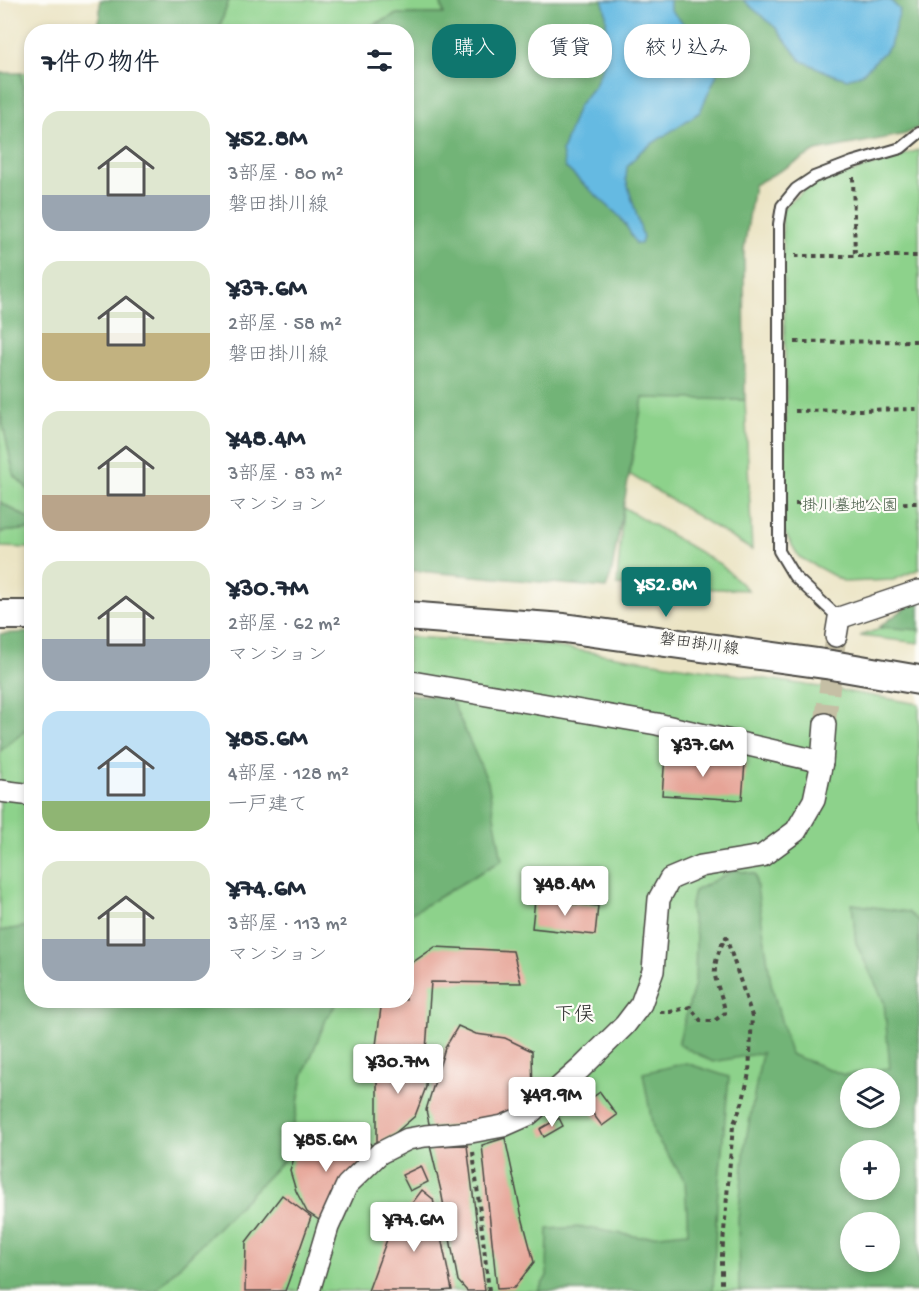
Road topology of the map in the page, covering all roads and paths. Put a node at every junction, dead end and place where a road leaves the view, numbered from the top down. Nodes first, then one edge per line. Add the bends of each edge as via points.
1 (919, 133) edge
2 (853, 162) junction
3 (779, 256) junction
4 (855, 256) junction
5 (919, 256) edge
6 (919, 341) edge
7 (779, 342) junction
8 (919, 409) edge
9 (779, 411) junction
10 (919, 503) edge
11 (779, 504) junction
12 (919, 591) edge
13 (0, 597) edge
14 (24, 598) edge
15 (0, 615) edge
16 (24, 615) edge
17 (414, 617) edge
18 (837, 627) joint
19 (919, 680) edge
20 (414, 682) edge
21 (825, 724) tunnel mouth
22 (822, 762) junction
23 (0, 791) edge
24 (24, 794) edge
25 (641, 1005) junction
26 (471, 1132) junction
27 (309, 1291) edge
28 (489, 1291) edge
29 (722, 1291) edge

1 - 2 lane via 901,148
2 - 3 lane via 814,177 789,197 782,206
2 - 4 path
3 - 4 path
3 - 7 lane
4 - 5 path
6 - 7 path
7 - 9 lane
8 - 9 path
9 - 11 lane
10 - 11 path
11 - 18 lane via 778,551
12 - 18 street
13 - 14 main road
15 - 16 main road
17 - 19 main road, 磐田掛川線 via 564,628
20 - 22 street via 657,724
21 - 22 street
22 - 25 street via 814,800 796,831 762,856 701,866 670,879 659,899 653,971
23 - 24 street
25 - 26 street via 580,1069 528,1115 503,1126
25 - 29 path via 657,1012 690,1007 701,1021 714,1021 725,1013 714,972 726,937 752,1016 750,1073 733,1126
26 - 27 street via 408,1139 380,1153 347,1185 327,1227
26 - 28 path

